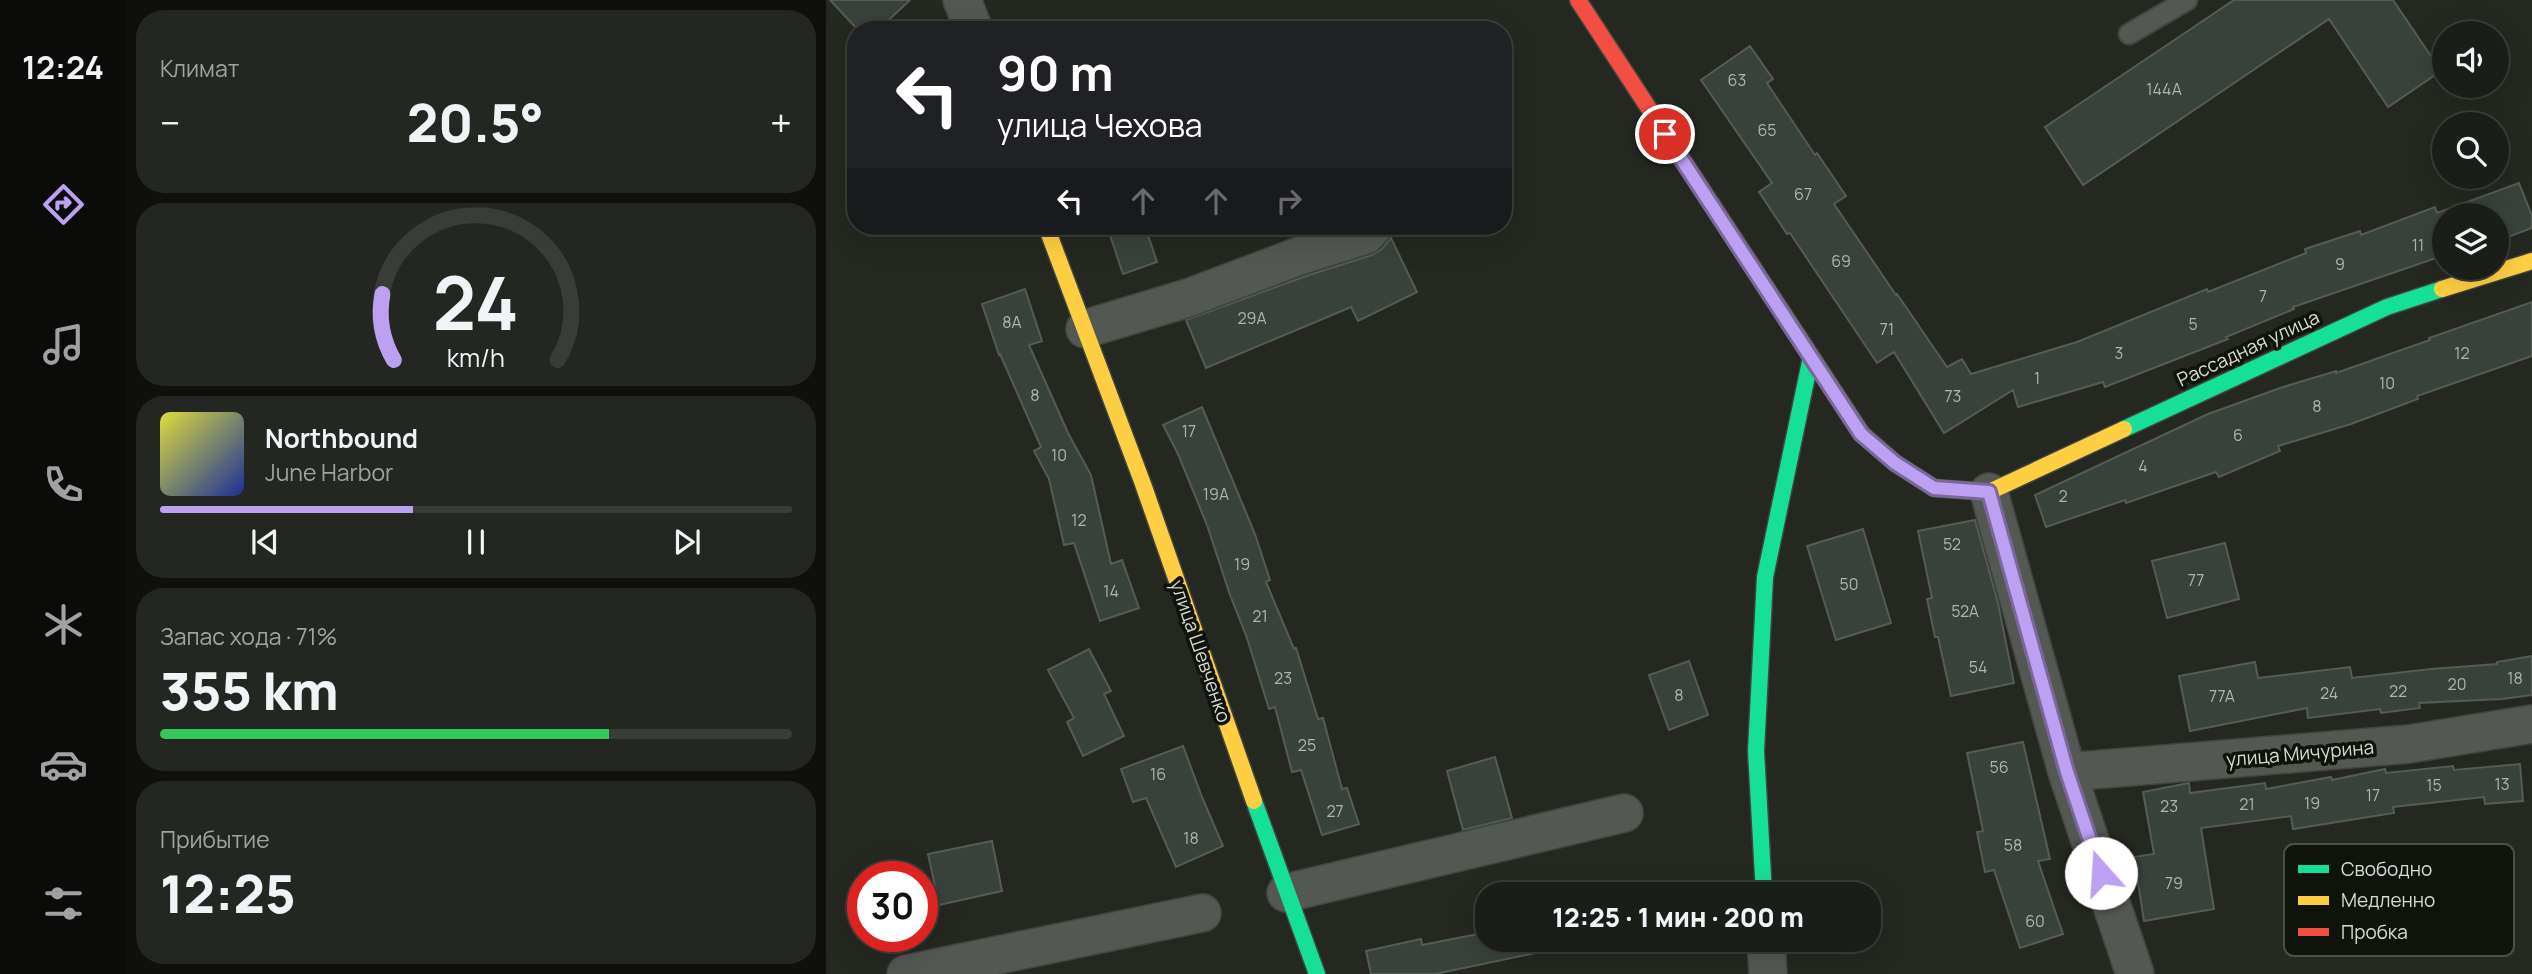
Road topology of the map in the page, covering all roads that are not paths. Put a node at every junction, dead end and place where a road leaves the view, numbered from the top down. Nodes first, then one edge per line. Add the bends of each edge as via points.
1 (962, 0) edge
2 (1578, 0) edge
3 (2187, 0) edge
4 (970, 21) edge
5 (2129, 33) dead end
6 (1049, 235) edge
7 (1366, 235) edge
8 (2532, 261) edge
9 (1085, 329) junction
10 (1811, 357) junction
11 (1989, 492) junction
12 (2532, 724) edge
13 (2067, 772) junction
14 (1623, 813) dead end
15 (1763, 882) edge
16 (1286, 893) junction
17 (1202, 913) dead end
18 (1767, 952) edge
19 (906, 974) edge
20 (1317, 974) edge
21 (1768, 974) edge
22 (2135, 974) edge

1 - 4 street
2 - 10 street
3 - 5 lane
6 - 9 street, улица Шевченко
7 - 9 street
8 - 11 street, Рассадная улица via 2387,307
9 - 16 street, улица Шевченко
10 - 11 street via 1861,434 1895,463 1934,488
10 - 15 street via 1765,576 1756,751
11 - 13 street
12 - 13 street, улица Мичурина via 2409,744
13 - 22 street
14 - 16 street
16 - 20 street, улица Шевченко
17 - 19 street
18 - 21 street

